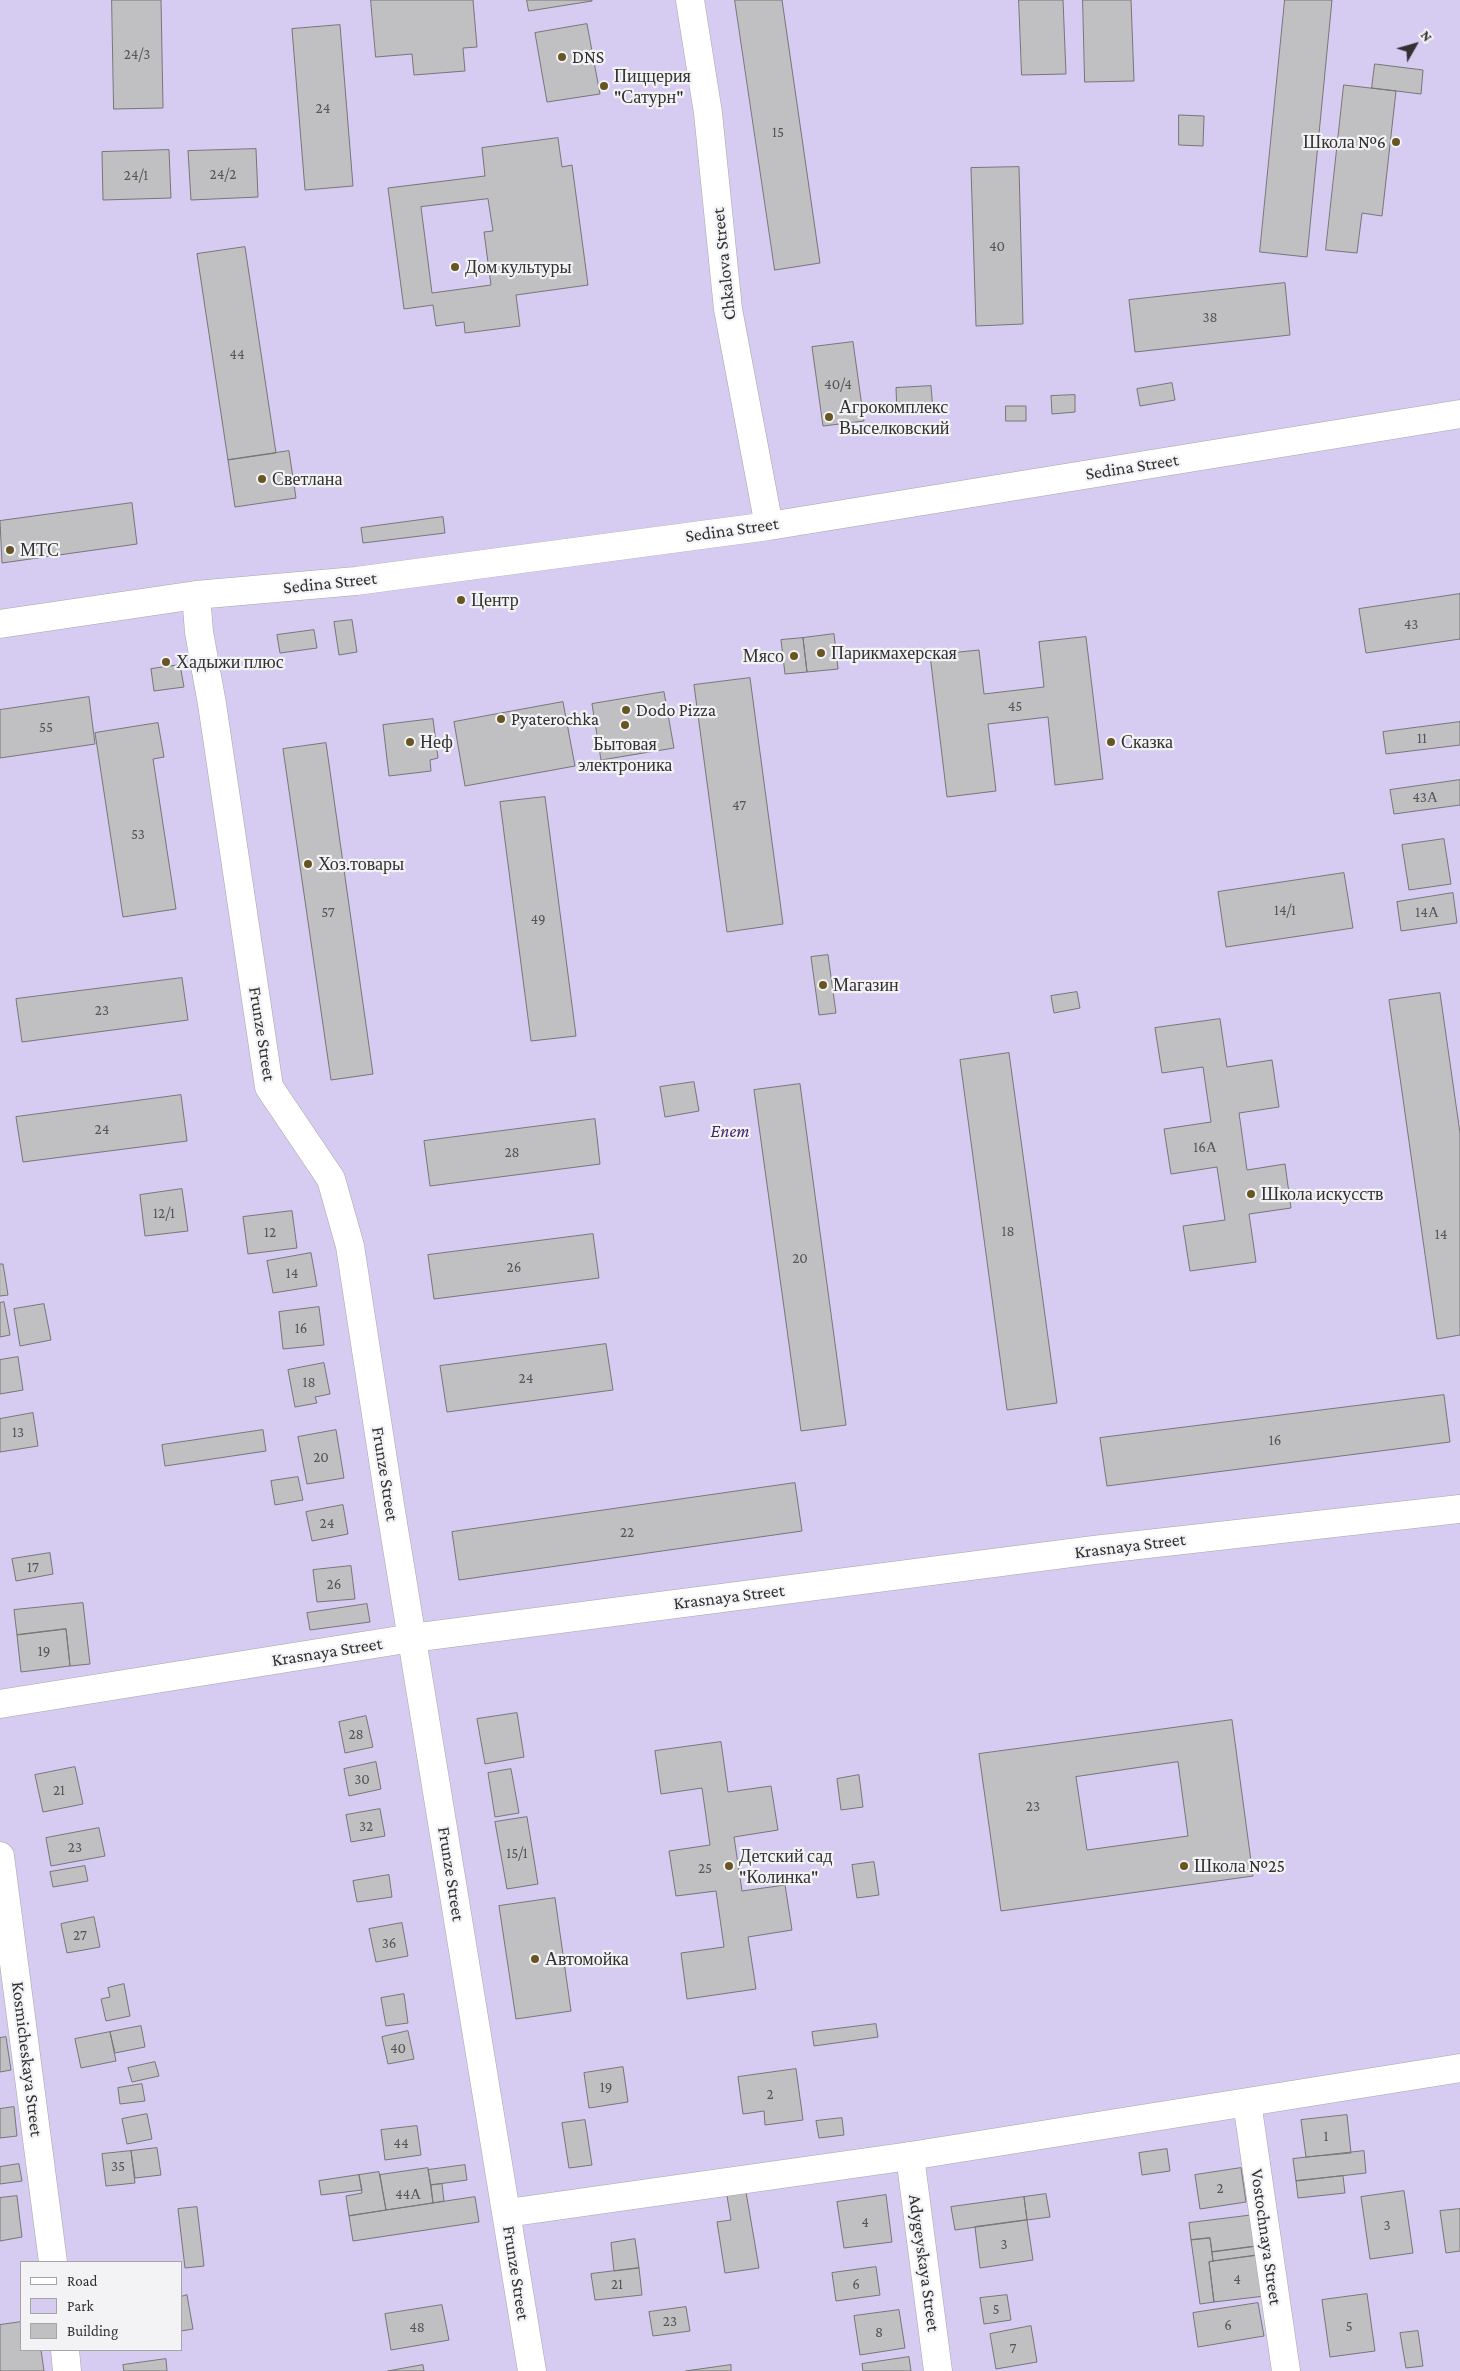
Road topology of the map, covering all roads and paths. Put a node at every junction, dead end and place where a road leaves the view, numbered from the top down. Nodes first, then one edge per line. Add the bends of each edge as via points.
1 (690, 0) edge
2 (1460, 414) edge
3 (769, 526) junction
4 (196, 595) junction
5 (0, 624) edge
6 (1460, 1509) edge
7 (412, 1638) junction
8 (0, 1704) edge
9 (0, 1856) edge
10 (1460, 2068) edge
11 (1247, 2102) junction
12 (910, 2156) junction
13 (507, 2213) junction
14 (53, 2261) edge
15 (65, 2351) edge
16 (67, 2371) edge
17 (532, 2371) edge
18 (938, 2371) edge
19 (1286, 2371) edge

1 - 3 street, Chkalova Street via 708,113 728,309
2 - 3 street, Sedina Street
3 - 4 street, Sedina Street via 356,581
4 - 5 street, Sedina Street
4 - 7 street, Frunze Street via 269,1087 330,1179 350,1246
6 - 7 street, Krasnaya Street via 1094,1550
7 - 8 street, Krasnaya Street
7 - 13 street, Frunze Street
9 - 14 street, Kosmicheskaya Street
10 - 11 street
11 - 12 street
11 - 19 street, Vostochnaya Street
12 - 13 street
12 - 18 street, Adygeyskaya Street
13 - 17 street, Frunze Street
15 - 16 street

